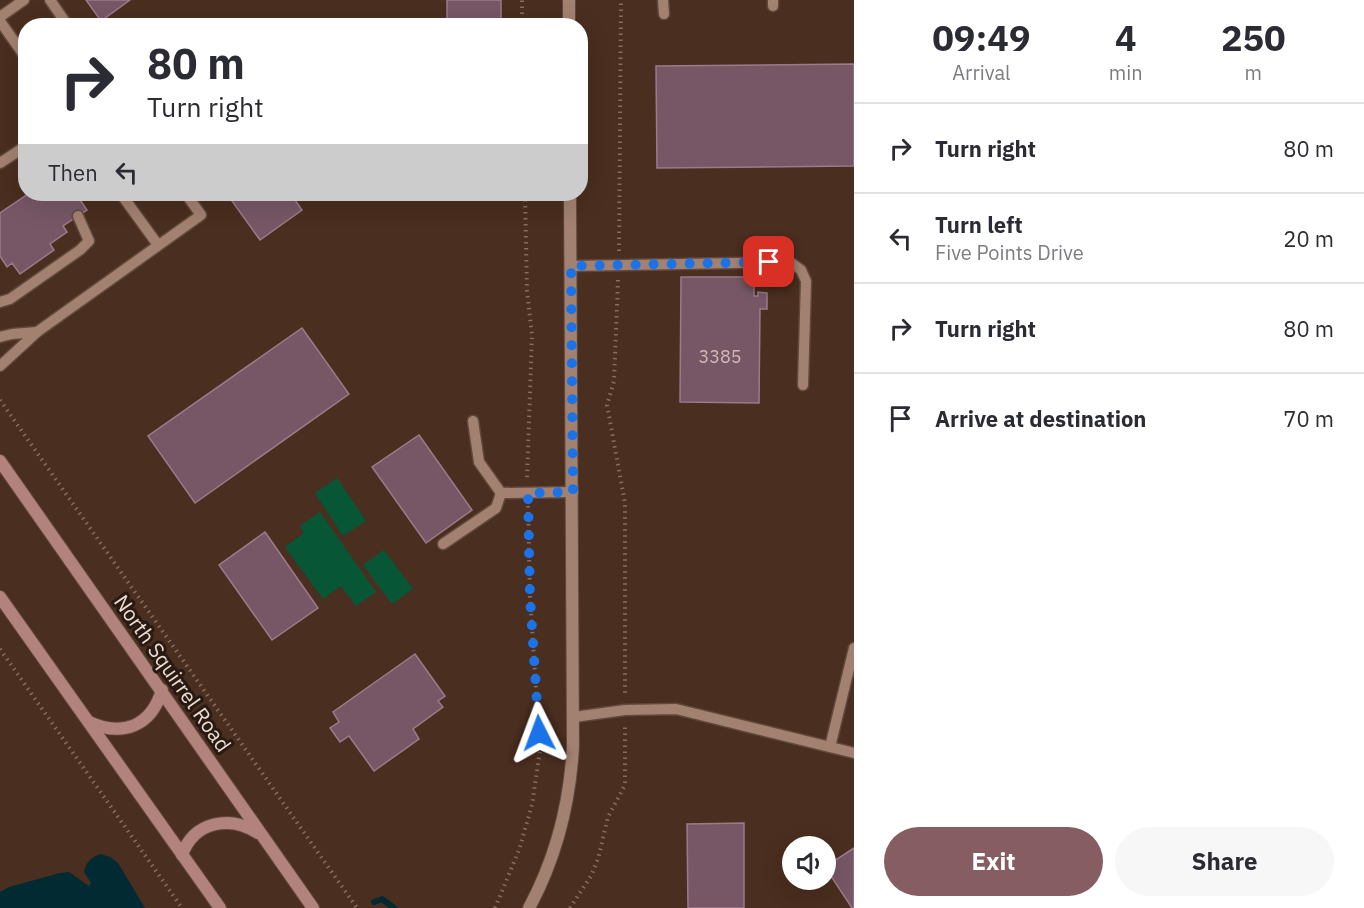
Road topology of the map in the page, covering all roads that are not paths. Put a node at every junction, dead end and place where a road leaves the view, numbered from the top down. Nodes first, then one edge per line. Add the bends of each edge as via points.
1 (24, 0) edge
2 (50, 0) edge
3 (569, 0) edge
4 (663, 0) edge
5 (664, 14) dead end
6 (62, 18) edge
7 (569, 18) edge
8 (0, 19) edge
9 (18, 46) edge
10 (18, 151) edge
11 (0, 163) edge
12 (126, 201) edge
13 (191, 201) edge
14 (570, 201) edge
15 (78, 216) dead end
16 (158, 245) junction
17 (571, 266) junction
18 (0, 302) edge
19 (37, 332) junction
20 (0, 337) edge
21 (0, 366) edge
22 (802, 385) dead end
23 (473, 421) dead end
24 (0, 461) edge
25 (573, 492) junction
26 (501, 493) junction
27 (443, 544) dead end
28 (0, 597) edge
29 (854, 648) edge
30 (162, 690) junction
31 (574, 717) junction
32 (88, 721) junction
33 (830, 747) junction
34 (854, 753) edge
35 (261, 835) junction
36 (182, 855) junction
37 (219, 908) edge
38 (313, 908) edge
39 (529, 908) edge

1 - 8 lane
2 - 6 lane
3 - 7 street
4 - 5 lane
8 - 9 lane
10 - 11 lane
12 - 16 lane
13 - 16 lane via 201,215
14 - 17 street
15 - 18 lane via 90,241 10,299
16 - 19 lane
17 - 22 lane via 790,262 801,270 806,281
17 - 25 street
19 - 20 lane
19 - 21 lane
23 - 26 lane via 479,462
24 - 30 main road, North Squirrel Road
25 - 26 lane
25 - 31 street
26 - 27 lane via 496,508
28 - 32 main road
29 - 33 lane
30 - 32 main road via 151,713 129,727 109,729
30 - 35 main road, North Squirrel Road
31 - 33 lane via 676,709
31 - 39 street via 572,771 564,816
32 - 36 main road
33 - 34 lane
35 - 36 main road via 246,825 218,824 194,835
35 - 38 main road, North Squirrel Road
36 - 37 main road

